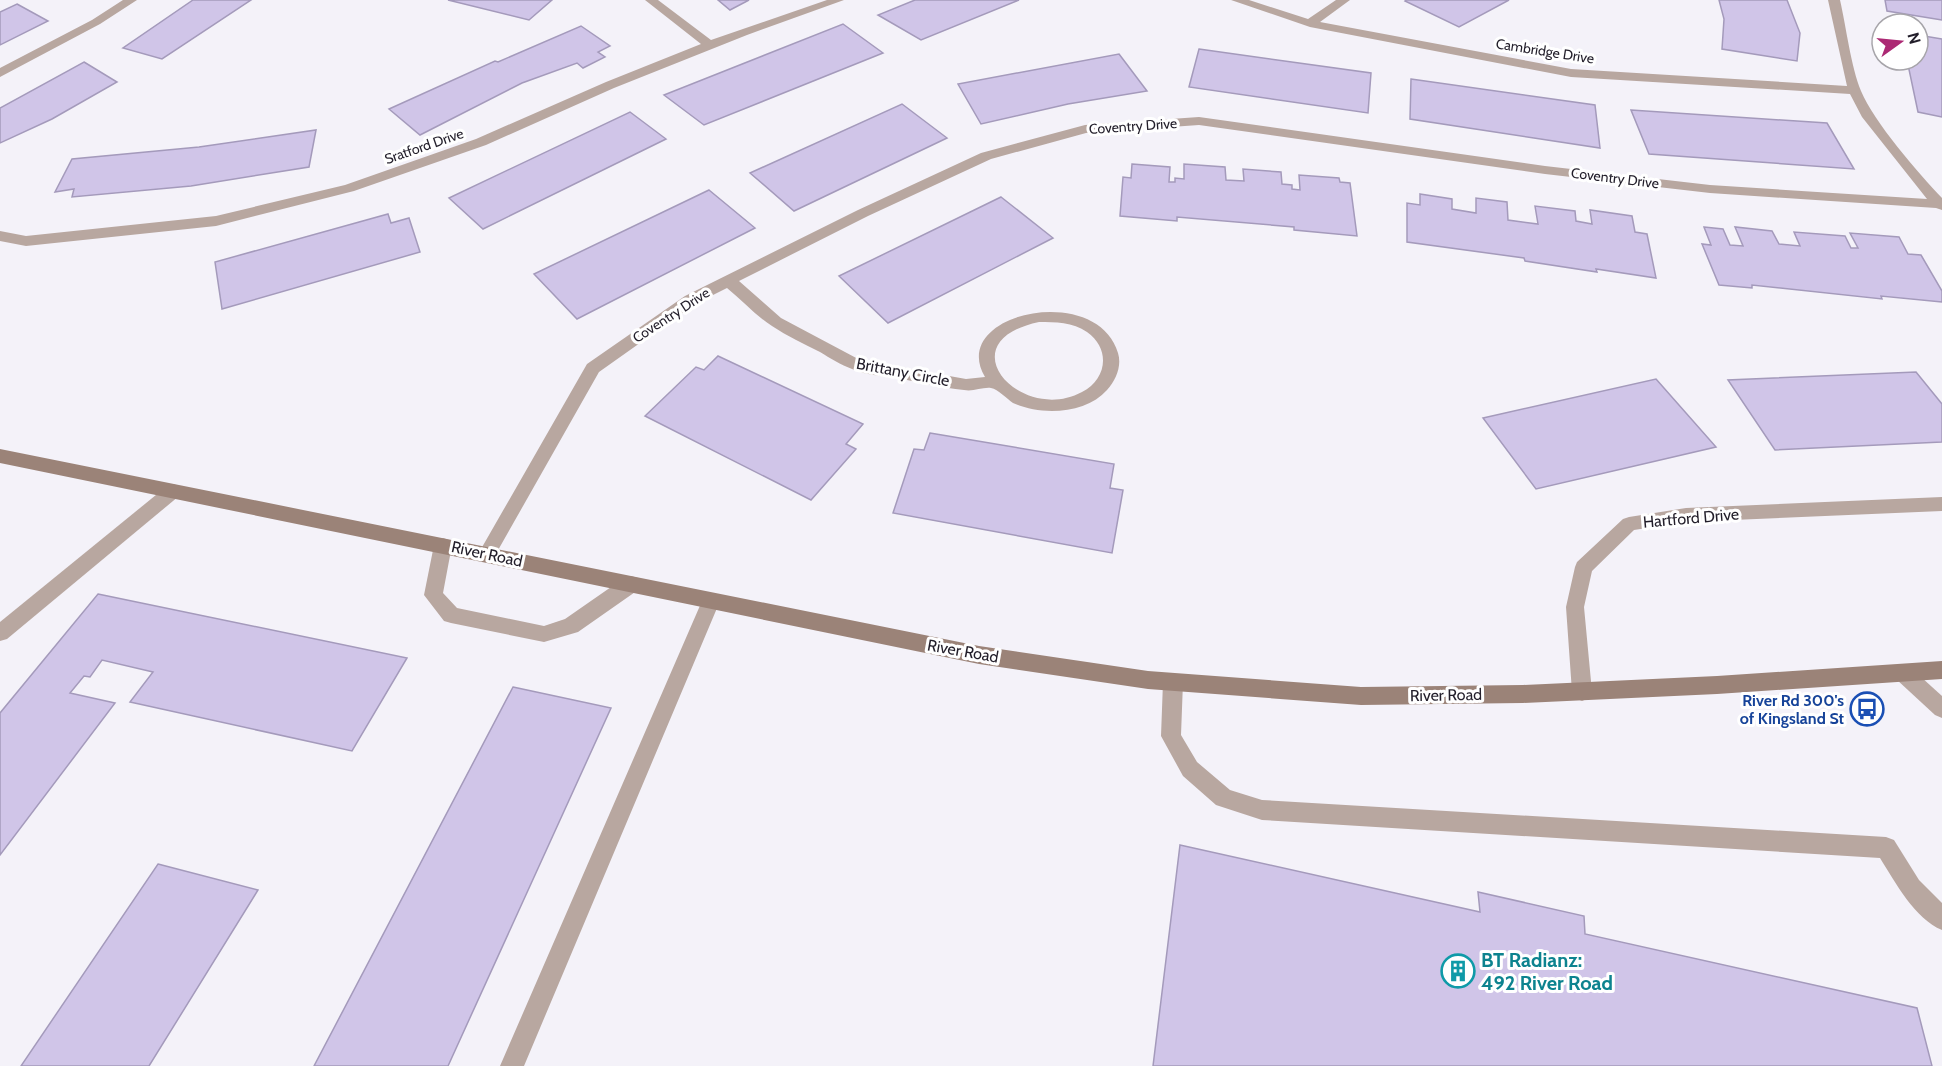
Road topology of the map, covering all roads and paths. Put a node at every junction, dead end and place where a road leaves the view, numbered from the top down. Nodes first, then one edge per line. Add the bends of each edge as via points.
1 (131, 0) edge
2 (651, 0) edge
3 (838, 0) edge
4 (1237, 0) edge
5 (1344, 0) edge
6 (1834, 0) edge
7 (1310, 23) junction
8 (711, 45) junction
9 (0, 73) edge
10 (1854, 90) junction
11 (1941, 205) edge
12 (0, 236) edge
13 (728, 280) junction
14 (996, 382) junction
15 (0, 456) edge
16 (173, 491) junction
17 (1942, 504) edge
18 (443, 545) junction
19 (487, 554) junction
20 (631, 585) junction
21 (711, 601) junction
22 (0, 633) edge
23 (1942, 670) edge
24 (1903, 673) junction
25 (1173, 682) junction
26 (1582, 692) junction
27 (1942, 709) edge
28 (1942, 919) edge
29 (512, 1066) edge

1 - 9 street
2 - 8 street
3 - 8 street, Sratford Drive
4 - 7 street, Cambridge Drive
5 - 7 street
6 - 10 street
7 - 10 street, Cambridge Drive via 1571,73
8 - 12 street, Sratford Drive via 610,84 481,142 350,188 216,221 26,241
10 - 11 street via 1867,114
11 - 13 street, Coventry Drive via 1710,189 1199,122 1085,129 986,156
13 - 14 street, Brittany Circle via 777,322 856,365 966,385
13 - 19 street, Coventry Drive via 690,300 593,368
14 - 14 street via 1013,396 1036,404 1062,405 1085,398 1103,386 1112,370 1111,352 1101,336 1084,324 1054,316 1016,321 998,332 988,348 987,365
15 - 16 street, River Road
16 - 18 street, River Road
16 - 22 street
17 - 26 street, Hartford Drive via 1686,515 1629,524 1584,567 1575,607
18 - 19 street, River Road
18 - 20 street via 433,595 451,615 544,634 571,626
19 - 20 street, River Road
20 - 21 street, River Road
21 - 25 street, River Road via 979,655
21 - 29 street
23 - 24 street, River Road
24 - 26 street, River Road
24 - 27 street
25 - 26 street, River Road via 1361,696
25 - 28 street via 1171,736 1190,769 1224,798 1262,810 1886,848 1911,888

